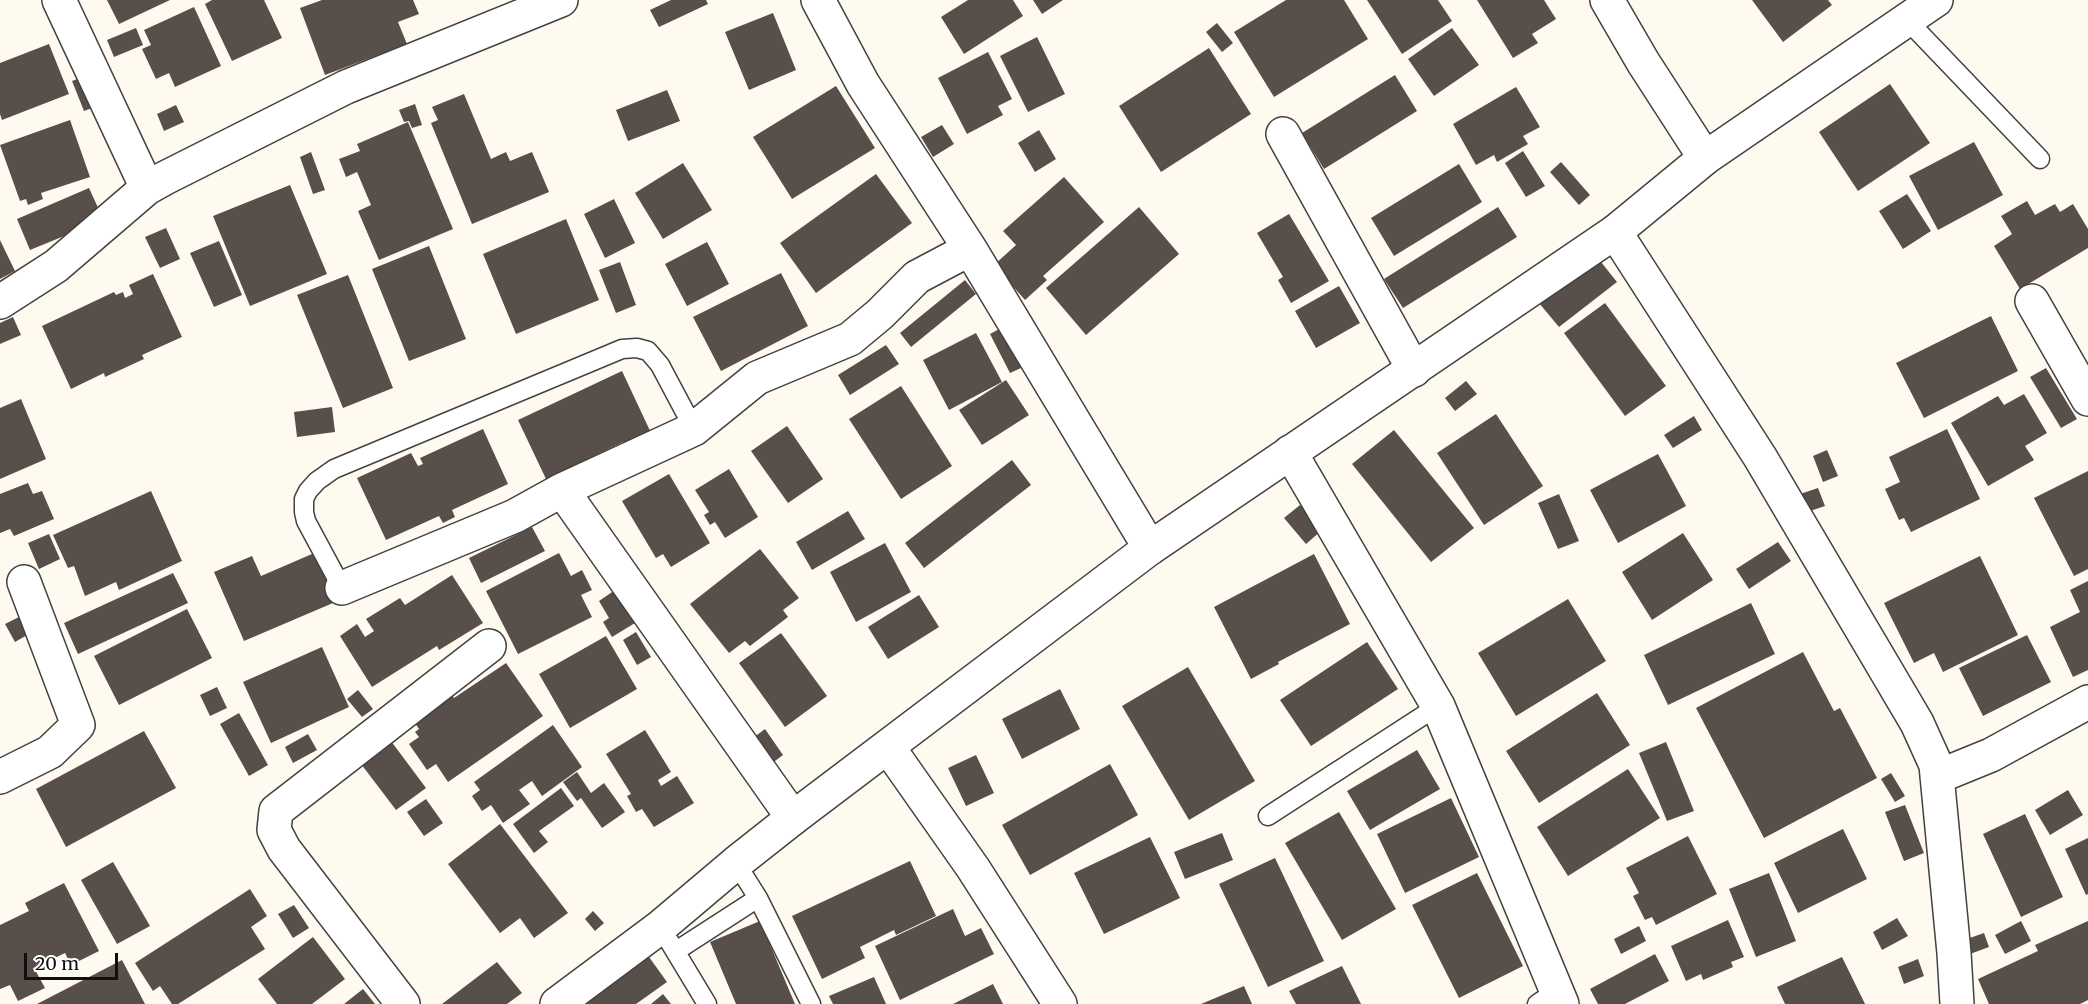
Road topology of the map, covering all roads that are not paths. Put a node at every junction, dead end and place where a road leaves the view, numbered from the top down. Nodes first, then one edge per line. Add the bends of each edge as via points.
1 (59, 0) edge
2 (561, 0) edge
3 (1607, 0) edge
4 (1936, 0) edge
5 (830, 4) edge
6 (1907, 20) junction
7 (1283, 134) dead end
8 (1705, 158) junction
9 (2040, 159) dead end
10 (147, 188) junction
11 (1615, 232) junction
12 (970, 249) junction
13 (2032, 301) dead end
14 (0, 302) edge
15 (1414, 370) junction
16 (2088, 399) edge
17 (694, 429) junction
18 (1290, 452) junction
19 (562, 490) junction
20 (1150, 548) junction
21 (24, 582) dead end
22 (342, 588) joint
23 (489, 646) dead end
24 (2088, 702) edge
25 (1438, 706) junction
26 (888, 747) junction
27 (0, 777) edge
28 (1937, 777) junction
29 (1268, 816) dead end
30 (793, 818) junction
31 (736, 863) junction
32 (758, 898) junction
33 (668, 940) junction
34 (1553, 999) edge
35 (403, 1004) edge
36 (557, 1004) edge
37 (707, 1004) edge
38 (811, 1004) edge
39 (1060, 1004) edge
40 (1957, 1004) edge

1 - 10 street
2 - 10 street via 346,87
3 - 8 street
4 - 6 street
5 - 12 street via 863,84
6 - 8 street
6 - 9 lane
7 - 15 street
8 - 11 street
10 - 14 street via 56,266
11 - 15 street
11 - 28 street via 1766,467 1917,723 1936,765
12 - 17 street via 917,278 850,339 757,378
12 - 20 street
13 - 16 street
15 - 18 street
17 - 19 street
17 - 22 lane via 660,365 648,351 622,349 334,469 308,491 303,512
18 - 20 street
18 - 25 street
19 - 22 street via 515,516
19 - 30 street
20 - 26 street
21 - 27 street via 78,725 51,752
23 - 35 street via 276,811 274,830 284,849
24 - 28 street via 1991,756
25 - 29 lane
25 - 34 street
26 - 30 street
26 - 39 street via 973,868
28 - 40 street
30 - 31 street
31 - 32 lane
31 - 33 street
32 - 33 lane
32 - 38 lane
33 - 36 street
33 - 37 lane

